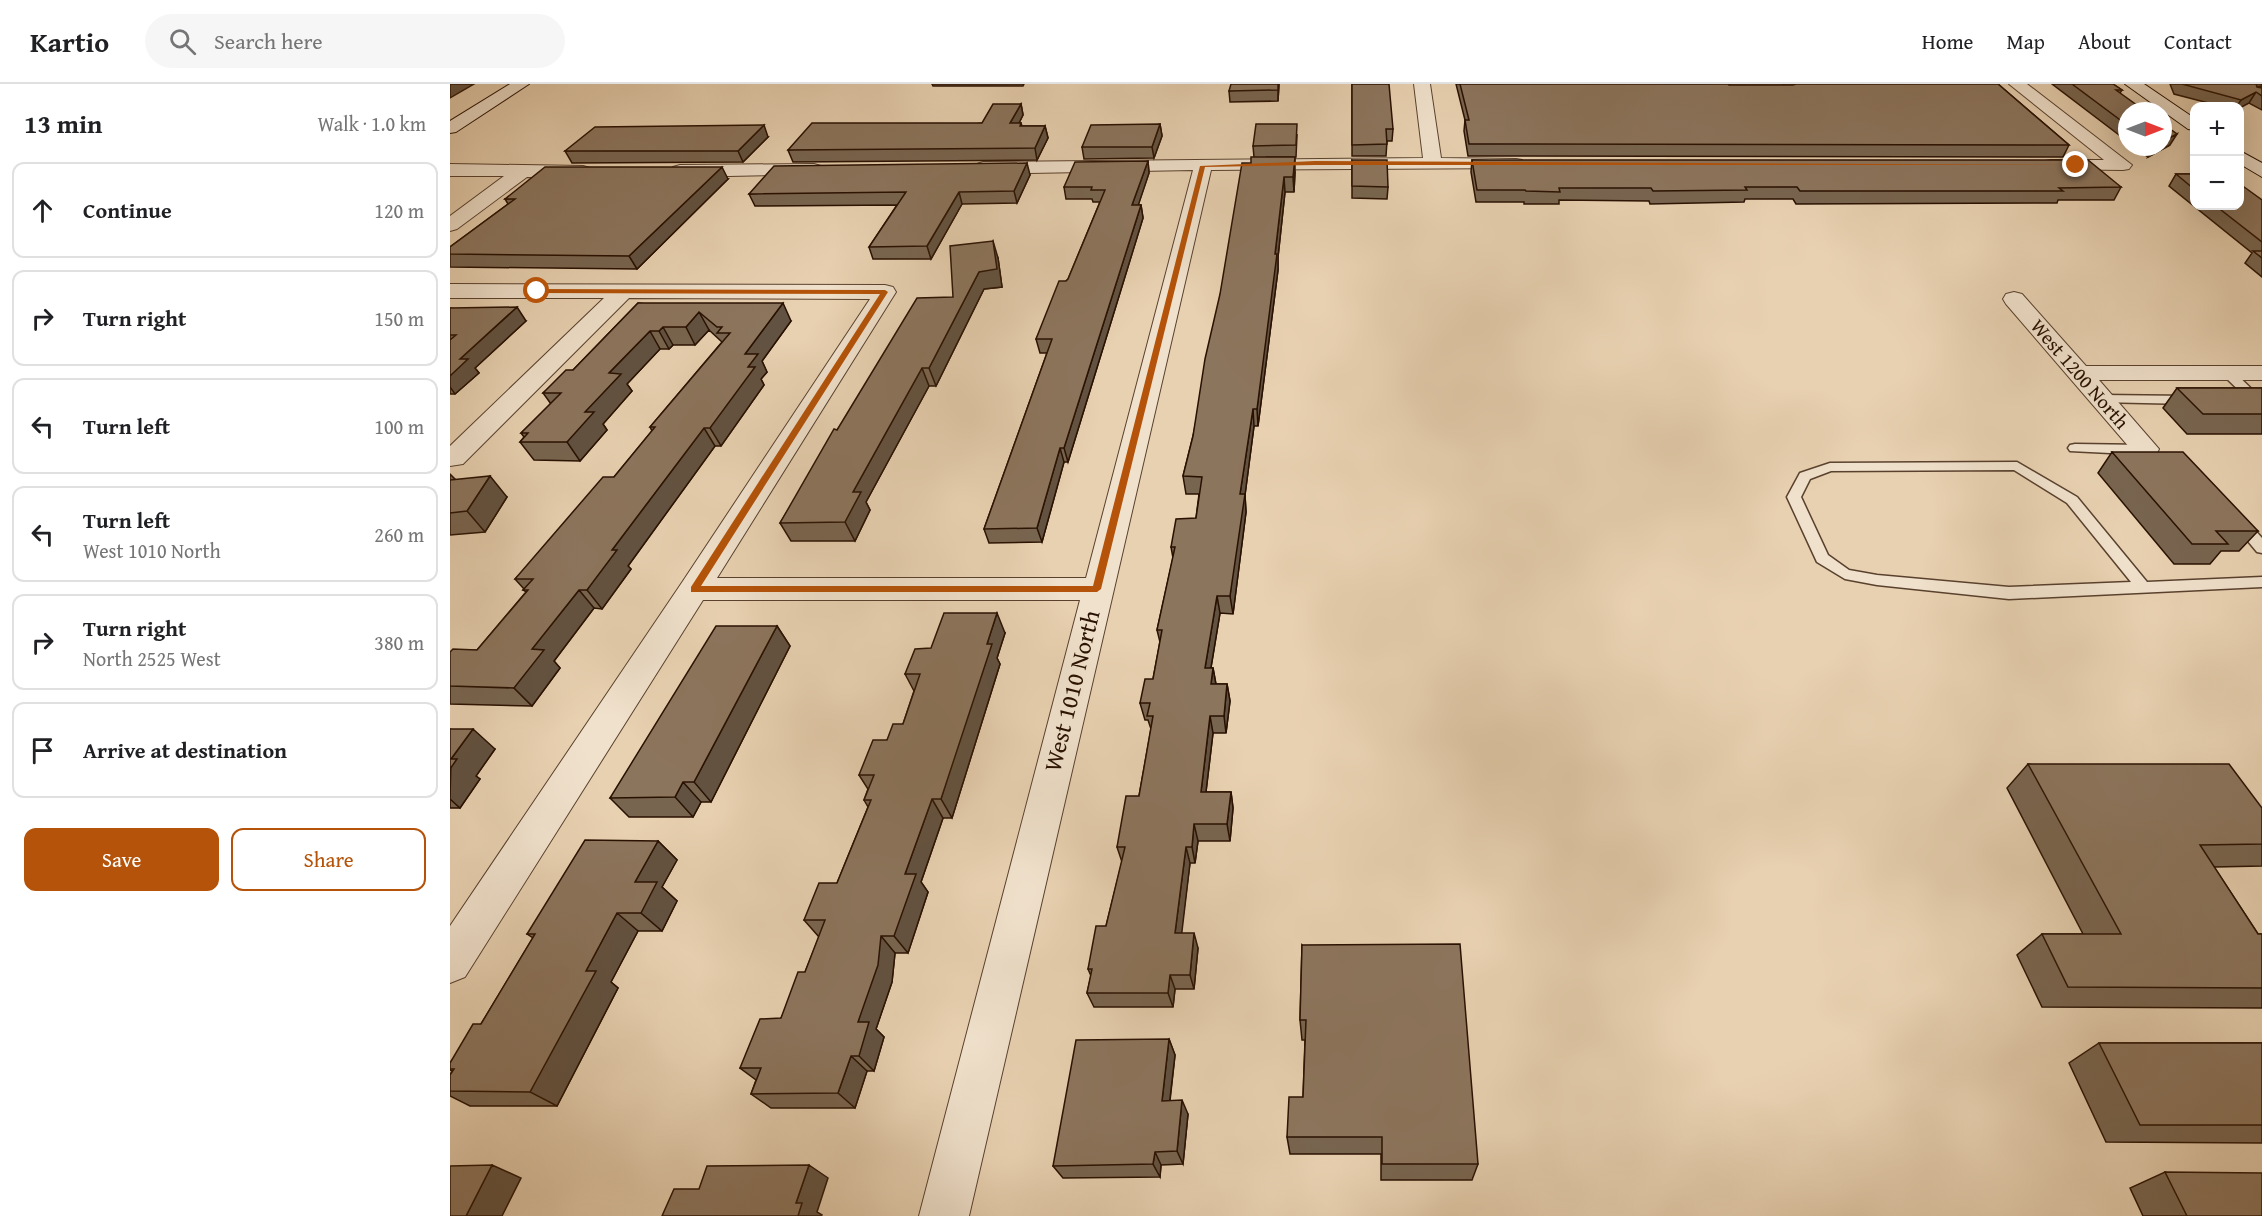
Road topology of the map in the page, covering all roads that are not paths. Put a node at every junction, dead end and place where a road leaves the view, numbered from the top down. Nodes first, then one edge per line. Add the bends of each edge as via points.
1 (520, 84) edge
2 (1422, 84) edge
3 (2017, 84) edge
4 (2133, 84) edge
5 (2190, 122) edge
6 (450, 128) edge
7 (2244, 159) edge
8 (1433, 164) junction
9 (1528, 164) edge
10 (2028, 165) edge
11 (1203, 166) junction
12 (963, 168) edge
13 (450, 170) edge
14 (831, 170) edge
15 (2262, 171) edge
16 (522, 172) junction
17 (604, 172) edge
18 (663, 172) edge
19 (450, 225) edge
20 (450, 291) edge
21 (624, 291) junction
22 (2014, 299) dead end
23 (2079, 373) junction
24 (2228, 373) junction
25 (2262, 373) edge
26 (2101, 399) junction
27 (2201, 400) edge
28 (2235, 401) edge
29 (2260, 401) edge
30 (2074, 448) dead end
31 (2155, 454) joint
32 (453, 458) dead end
33 (2224, 504) edge
34 (2262, 548) edge
35 (2262, 582) edge
36 (2143, 587) junction
37 (694, 589) junction
38 (1097, 589) junction
39 (450, 963) edge
40 (944, 1216) edge

1 - 6 street
2 - 8 street
3 - 10 street via 2123,165
4 - 5 street
7 - 15 street
8 - 9 street
8 - 11 street
11 - 12 street
11 - 38 street, West 1010 North
13 - 16 street
14 - 18 street
16 - 17 street
16 - 19 street
20 - 21 street
21 - 32 street
21 - 37 street via 885,292
22 - 23 street, West 1200 North
23 - 24 street
23 - 26 street, West 1200 North
24 - 25 street
24 - 29 lane
26 - 27 lane
26 - 31 street, West 1200 North
28 - 29 lane
30 - 31 lane
33 - 34 lane
35 - 36 lane
36 - 36 lane via 2009,593 1845,574 1822,558 1794,498 1805,476 1830,467 2017,466 2072,500
37 - 38 street
37 - 39 street
38 - 40 street, West 1010 North

